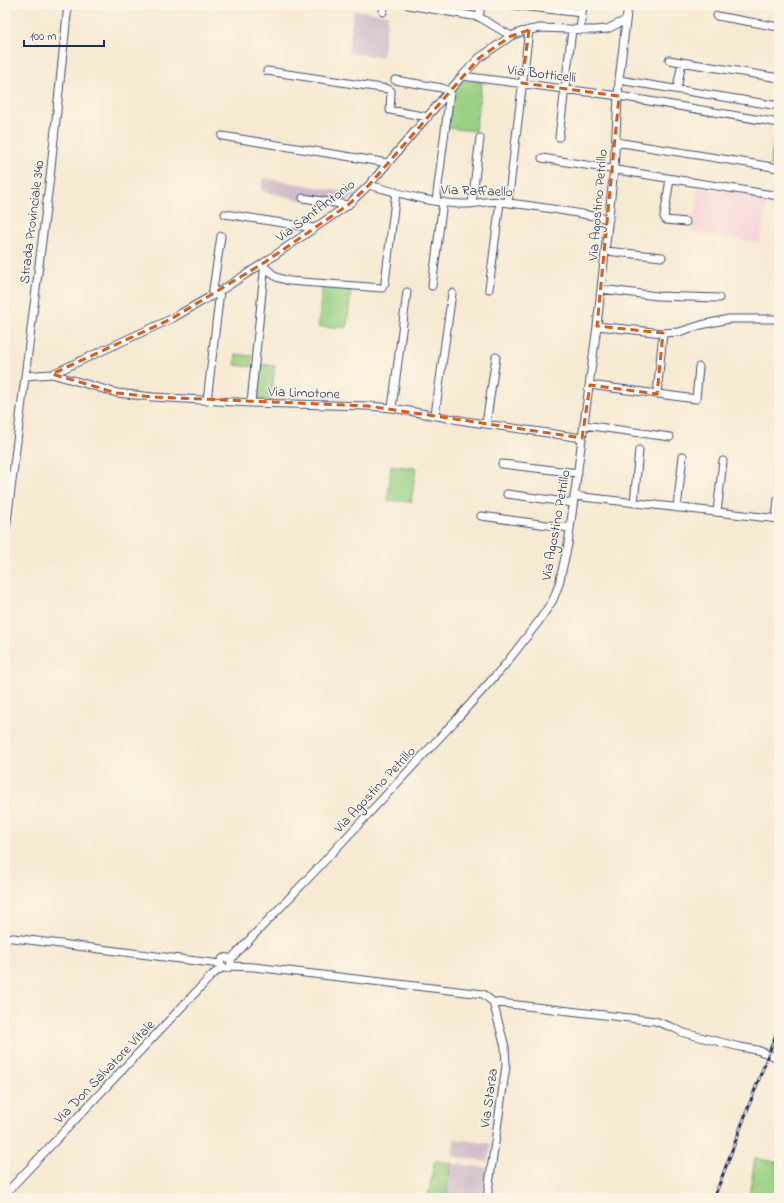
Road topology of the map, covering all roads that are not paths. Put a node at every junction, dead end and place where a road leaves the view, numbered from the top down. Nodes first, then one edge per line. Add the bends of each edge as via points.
1 (68, 5) edge
2 (408, 5) edge
3 (481, 5) edge
4 (512, 5) edge
5 (583, 5) edge
6 (628, 5) edge
7 (582, 13) junction
8 (718, 16) dead end
9 (479, 18) junction
10 (626, 20) junction
11 (779, 27) edge
12 (529, 30) junction
13 (576, 30) junction
14 (511, 36) junction
15 (669, 60) dead end
16 (682, 62) junction
17 (267, 70) dead end
18 (462, 76) junction
19 (779, 78) edge
20 (395, 80) dead end
21 (619, 80) junction
22 (522, 83) junction
23 (565, 89) junction
24 (677, 89) junction
25 (450, 92) junction
26 (619, 96) junction
27 (779, 106) edge
28 (428, 117) junction
29 (779, 123) edge
30 (222, 136) dead end
31 (559, 137) dead end
32 (480, 138) dead end
33 (616, 142) junction
34 (542, 158) dead end
35 (388, 163) junction
36 (779, 168) edge
37 (614, 169) junction
38 (670, 179) junction
39 (369, 185) junction
40 (396, 192) junction
41 (779, 196) edge
42 (303, 198) dead end
43 (439, 202) junction
44 (504, 202) junction
45 (472, 203) junction
46 (348, 205) junction
47 (225, 214) dead end
48 (609, 219) junction
49 (686, 222) dead end
50 (314, 228) junction
51 (222, 236) dead end
52 (606, 251) junction
53 (662, 257) dead end
54 (265, 264) junction
55 (432, 286) dead end
56 (489, 289) dead end
57 (601, 289) junction
58 (220, 291) junction
59 (407, 292) dead end
60 (452, 293) dead end
61 (212, 296) junction
62 (719, 298) dead end
63 (779, 319) edge
64 (597, 326) junction
65 (663, 333) junction
66 (496, 357) dead end
67 (699, 367) dead end
68 (52, 374) junction
69 (25, 376) junction
70 (590, 385) junction
71 (657, 394) junction
72 (207, 401) junction
73 (251, 403) junction
74 (392, 408) junction
75 (435, 415) junction
76 (486, 424) junction
77 (584, 425) junction
78 (670, 437) dead end
79 (582, 438) junction
80 (639, 450) dead end
81 (683, 456) dead end
82 (723, 461) dead end
83 (502, 464) dead end
84 (578, 473) junction
85 (507, 494) dead end
86 (574, 499) junction
87 (778, 499) edge
88 (634, 503) junction
89 (677, 508) junction
90 (717, 512) junction
91 (481, 516) dead end
92 (777, 519) edge
93 (570, 528) junction
94 (5, 537) edge
95 (5, 937) edge
96 (230, 963) junction
97 (221, 966) junction
98 (493, 1002) junction
99 (779, 1058) edge
100 (5, 1194) edge
101 (487, 1198) edge

1 - 69 street, Strada Provinciale 340
2 - 9 street
3 - 9 street
4 - 7 street
5 - 7 street
6 - 10 street, Via Agostino Petrillo
7 - 13 street
8 - 11 street
9 - 14 street
10 - 13 street, Via Sant'Antonio via 607,29
10 - 21 street, Via Agostino Petrillo
12 - 13 street, Via Sant'Antonio
12 - 14 street, Via Sant'Antonio
12 - 22 street
13 - 23 street
14 - 18 street, Via Sant'Antonio via 479,58
15 - 16 street
16 - 19 street
16 - 24 street
17 - 28 street via 388,89 390,110
18 - 22 street, Via Botticelli
18 - 25 street, Via Sant'Antonio
20 - 25 street via 442,88
21 - 24 street
21 - 26 street, Via Agostino Petrillo
22 - 23 street, Via Botticelli
22 - 44 street
23 - 26 street, Via Botticelli
23 - 31 street
24 - 27 street
25 - 28 street, Via Sant'Antonio
25 - 43 street
26 - 29 street, Via Botticelli
26 - 33 street, Via Agostino Petrillo
28 - 35 street, Via Sant'Antonio
30 - 35 street
32 - 45 street
33 - 36 street
33 - 37 street, Via Agostino Petrillo
34 - 37 street
35 - 39 street, Via Sant'Antonio
37 - 38 street
37 - 48 street, Via Agostino Petrillo
38 - 41 street
38 - 49 street via 664,217 666,220
39 - 40 street, Via Raffaello
39 - 46 street, Via Sant'Antonio
40 - 43 street, Via Raffaello
40 - 54 street via 383,285 289,281 276,277
42 - 46 street
43 - 45 street, Via Raffaello
43 - 55 street
44 - 45 street, Via Raffaello
44 - 48 street, Via Raffaello
44 - 56 street
46 - 50 street, Via Sant'Antonio
47 - 50 street
48 - 52 street, Via Agostino Petrillo
50 - 54 street, Via Sant'Antonio
51 - 61 street
52 - 53 street
52 - 57 street, Via Agostino Petrillo
54 - 58 street, Via Sant'Antonio
54 - 73 street
57 - 62 street via 657,296
57 - 64 street, Via Agostino Petrillo
58 - 61 street, Via Sant'Antonio
58 - 72 street
59 - 74 street
60 - 75 street
61 - 68 street, Via Sant'Antonio via 171,319
63 - 65 street via 729,319 679,332
64 - 65 street
64 - 70 street, Via Agostino Petrillo
65 - 71 street
66 - 76 street
67 - 71 street via 696,399
68 - 69 street, Via Limotone
68 - 72 street, Via Limotone via 117,393
69 - 94 street, Strada Provinciale 340
70 - 71 street
70 - 77 street, Via Agostino Petrillo
72 - 73 street, Via Limotone
73 - 74 street, Via Limotone
74 - 75 street, Via Limotone
75 - 76 street, Via Limotone
76 - 79 street, Via Limotone
77 - 78 street
77 - 79 street, Via Agostino Petrillo
79 - 84 street, Via Agostino Petrillo
80 - 88 street
81 - 89 street
82 - 90 street
83 - 84 street
84 - 86 street, Via Agostino Petrillo
85 - 86 street
86 - 88 street
86 - 93 street, Via Agostino Petrillo
87 - 92 street
88 - 89 street
89 - 90 street
90 - 92 street
91 - 93 street
93 - 96 street, Via Agostino Petrillo via 559,584 553,600 530,633 504,666 397,784
95 - 97 street
96 - 97 street via 227,958 223,959
96 - 98 street via 483,994
97 - 100 street, Via Don Salvatore Vitale
98 - 99 street via 655,1021 684,1033 757,1050
98 - 101 street, Via Starza via 505,1047 506,1066

